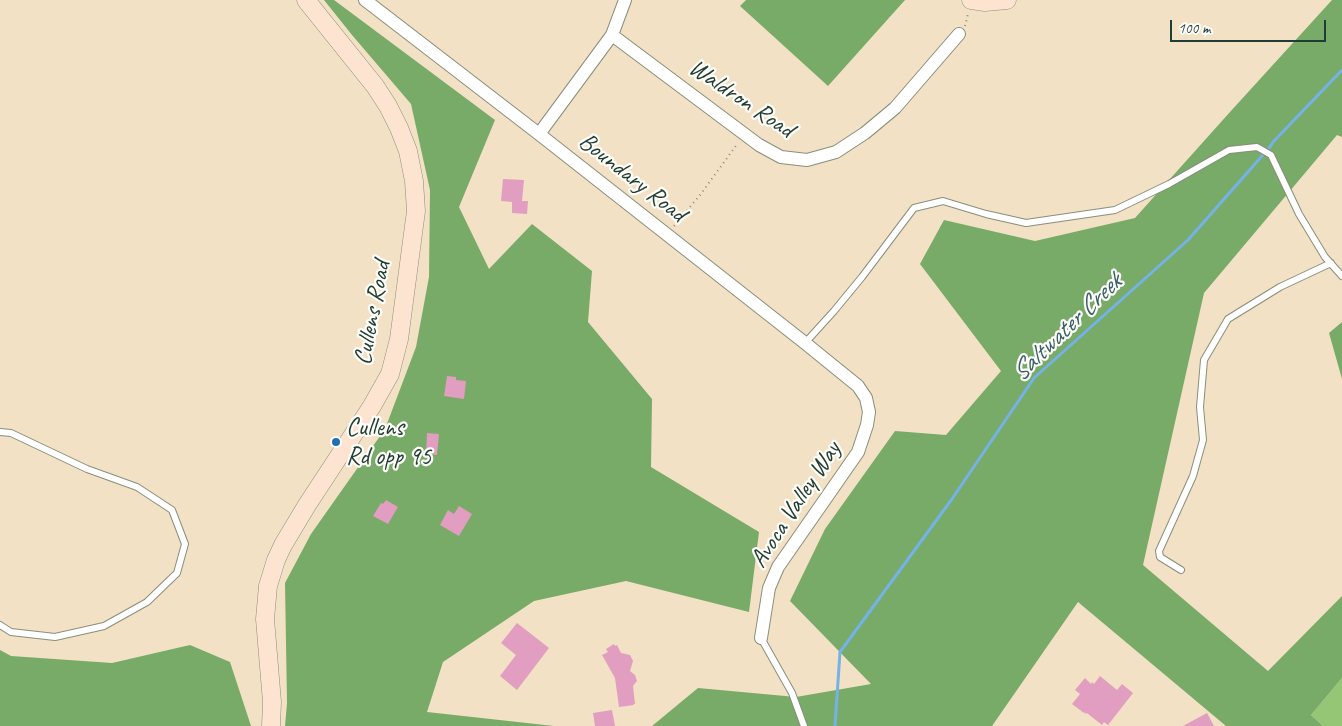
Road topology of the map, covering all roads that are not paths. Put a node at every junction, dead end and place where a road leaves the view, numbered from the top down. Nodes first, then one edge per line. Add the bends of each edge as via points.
1 (306, 0) edge
2 (365, 0) edge
3 (626, 0) edge
4 (971, 0) edge
5 (1007, 0) edge
6 (960, 34) road end
7 (612, 35) junction
8 (540, 134) junction
9 (1331, 263) junction
10 (1342, 276) edge
11 (805, 343) junction
12 (866, 398) joint
13 (0, 432) edge
14 (1181, 570) dead end
15 (0, 624) edge
16 (761, 638) joint
17 (270, 726) edge
18 (804, 726) edge

1 - 17 main road, Cullens Road via 388,106 408,151 416,211 399,339 390,374 283,545 269,581 265,619 272,702
2 - 8 street, Boundary Road
3 - 7 street
4 - 5 main road
6 - 7 street, Waldron Road via 895,108 865,133 836,152 807,160 781,157 760,145
7 - 8 street
8 - 11 street, Boundary Road
9 - 10 lane
9 - 11 lane via 1299,214 1271,155 1257,147 1229,150 1115,210 1026,223 944,201 914,208 862,277
9 - 14 lane via 1280,287 1228,319 1204,360 1200,407 1203,440 1194,476 1159,551 1160,557
11 - 12 street, Boundary Road via 858,386
12 - 16 street, Avoca Valley Way via 867,426 858,452 778,567 769,588
13 - 15 lane via 11,433 86,469 137,487 172,510 185,544 177,573 147,602 104,626 55,637 11,632
16 - 18 lane via 792,693

